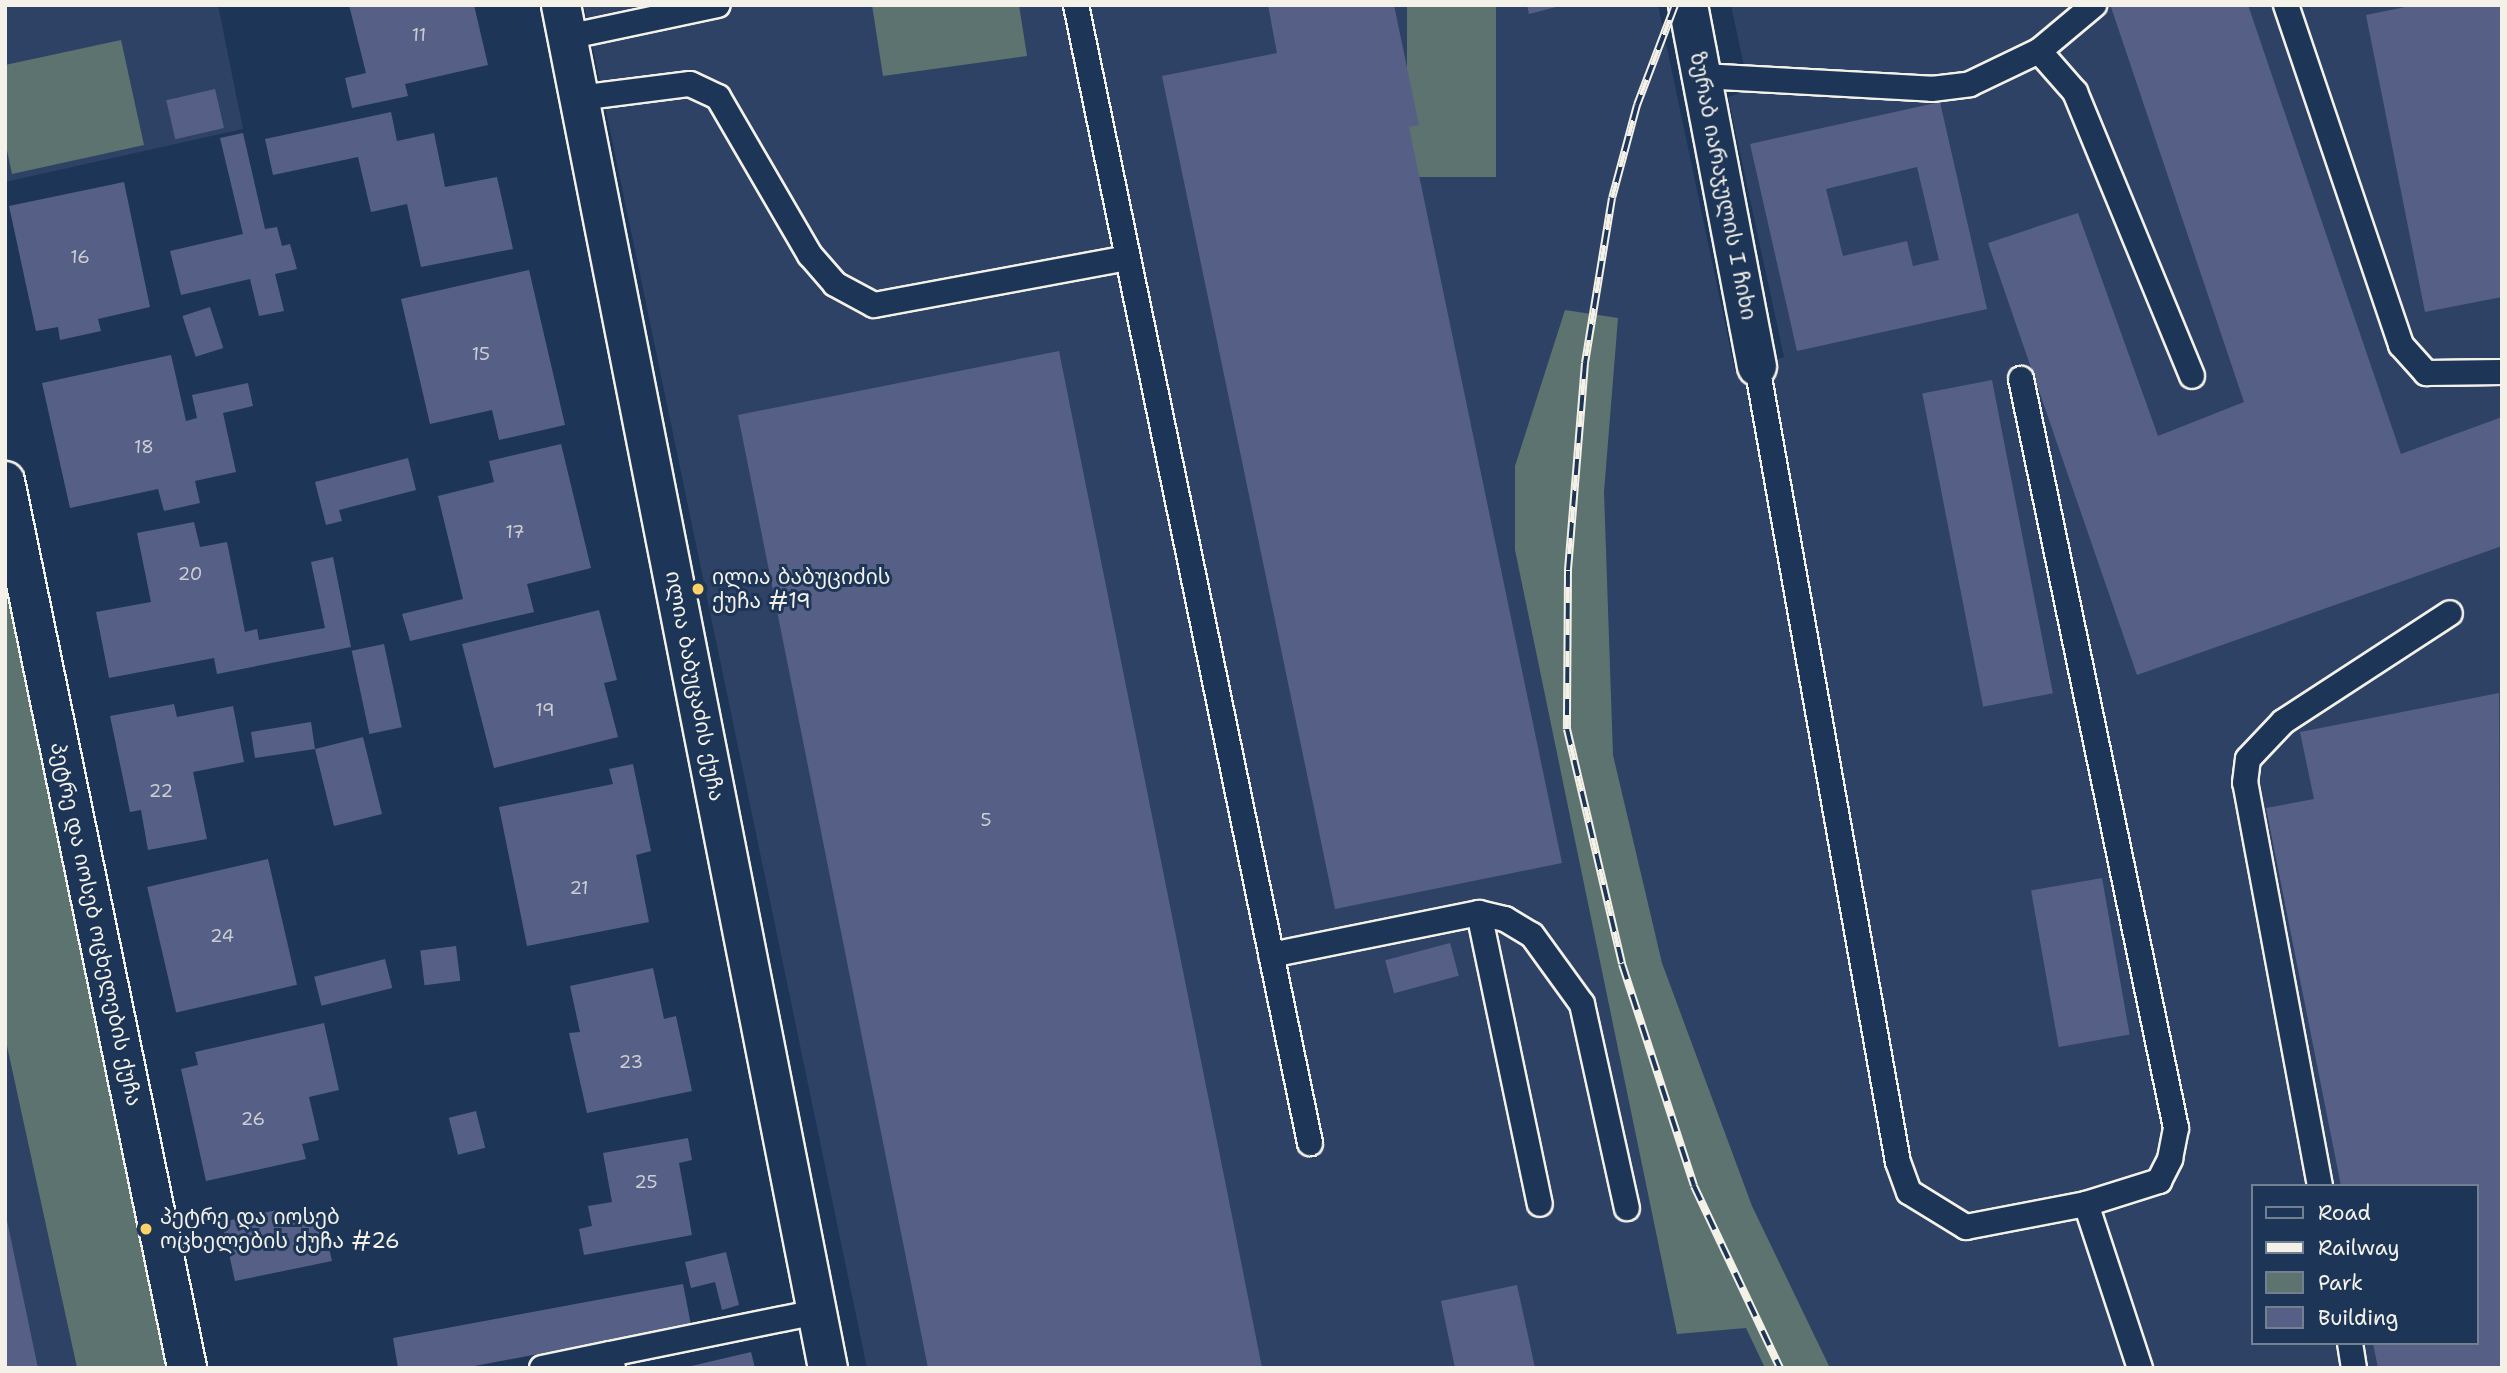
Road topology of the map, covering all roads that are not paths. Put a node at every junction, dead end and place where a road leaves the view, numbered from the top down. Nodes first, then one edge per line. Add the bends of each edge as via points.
1 (718, 5) edge
2 (1076, 5) edge
3 (1688, 5) edge
4 (2094, 5) edge
5 (2286, 5) edge
6 (564, 21) edge
7 (2039, 51) junction
8 (1702, 76) junction
9 (579, 98) junction
10 (1128, 258) junction
11 (1757, 366) joint
12 (2502, 372) edge
13 (2192, 376) dead end
14 (2021, 379) dead end
15 (5, 481) edge
16 (2450, 613) dead end
17 (1479, 913) junction
18 (1271, 955) junction
19 (1310, 1143) dead end
20 (2320, 1184) edge
21 (2086, 1204) junction
22 (1540, 1205) dead end
23 (1627, 1208) dead end
24 (817, 1312) junction
25 (2350, 1345) edge
26 (612, 1361) edge
27 (187, 1368) edge
28 (542, 1368) edge
29 (828, 1368) edge
30 (2140, 1368) edge
31 (2354, 1368) edge

1 - 6 lane
2 - 10 lane
3 - 8 street, ზურაბ იარაჯულის I ჩიხი
4 - 7 lane
5 - 12 lane via 2401,345 2426,373
6 - 9 street, ილია ბაბუცაძის ქუჩა
7 - 8 lane via 1970,84 1932,89
7 - 13 lane via 2075,92
8 - 11 street, ზურაბ იარაჯულის I ჩიხი
9 - 10 lane via 690,84 718,97 810,255 835,284 874,305
9 - 24 street, ილია ბაბუცაძის ქუჩა
10 - 18 lane
11 - 21 lane via 1898,1162 1909,1192 1966,1227
14 - 21 lane via 2176,1128 2170,1159 2159,1181
15 - 27 street, პეტრე და იოსებ ოცხელების ქუჩა
16 - 20 lane via 2283,722 2248,759 2245,783
17 - 18 lane
17 - 22 lane
17 - 23 lane via 1505,919 1532,935 1582,1004
18 - 19 lane
21 - 30 lane
24 - 26 lane
24 - 29 street, ილია ბაბუცაძის ქუჩა
25 - 31 lane
26 - 28 lane

